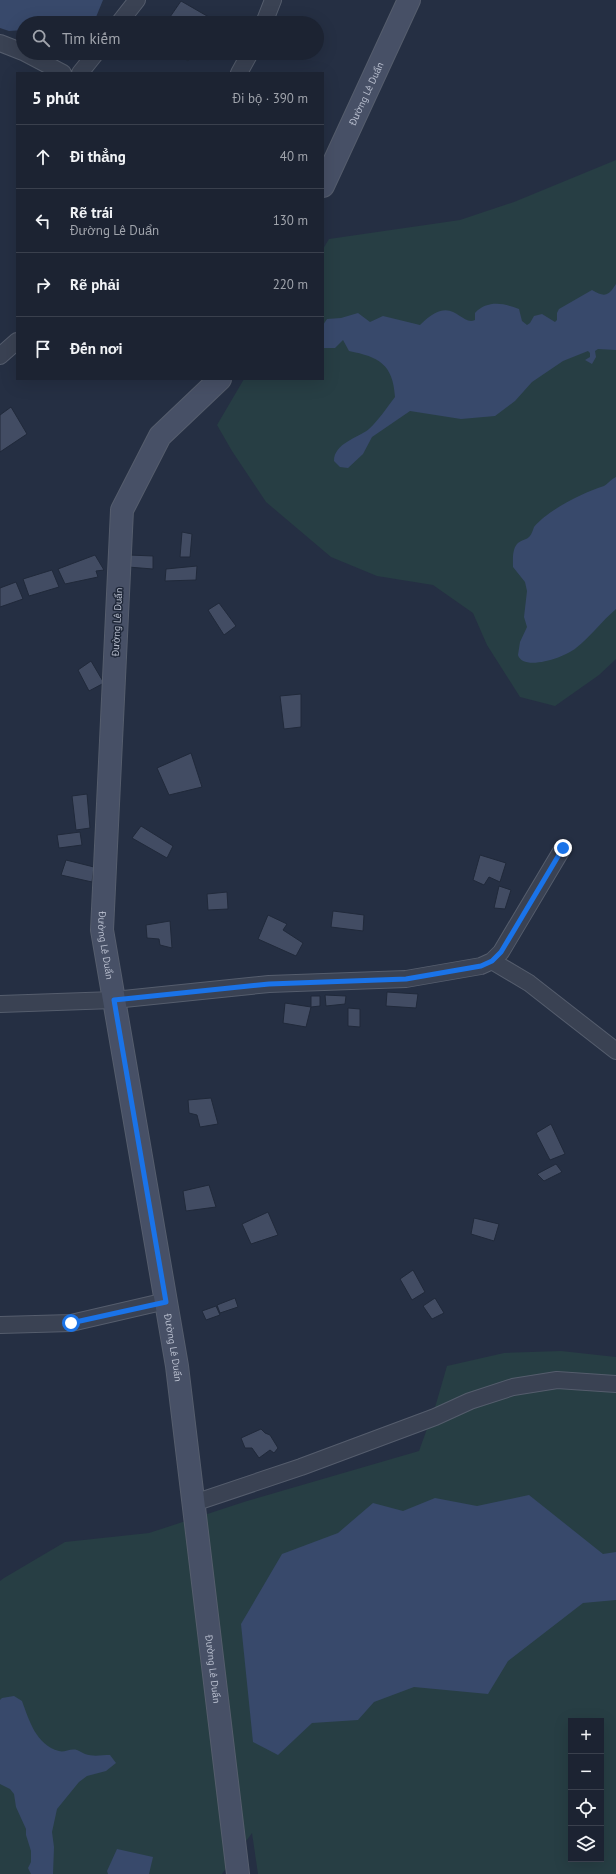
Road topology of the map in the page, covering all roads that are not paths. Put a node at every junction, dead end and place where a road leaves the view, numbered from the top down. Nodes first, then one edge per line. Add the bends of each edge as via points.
1 (137, 0) edge
2 (273, 0) edge
3 (409, 0) edge
4 (124, 16) edge
5 (267, 16) edge
6 (0, 43) edge
7 (16, 49) edge
8 (39, 60) edge
9 (90, 60) edge
10 (246, 60) edge
11 (62, 72) edge
12 (81, 72) edge
13 (240, 72) edge
14 (324, 184) edge
15 (16, 342) edge
16 (0, 356) edge
17 (219, 380) edge
18 (563, 848) dead end
19 (492, 961) junction
20 (114, 1000) junction
21 (0, 1004) edge
22 (616, 1051) edge
23 (166, 1302) junction
24 (0, 1325) edge
25 (616, 1384) edge
26 (194, 1503) junction
27 (238, 1874) edge

1 - 4 street
2 - 5 street
3 - 14 main road, Đường Lê Duẩn
6 - 7 street
8 - 11 street
9 - 12 street
10 - 13 street
15 - 16 street
17 - 20 main road, Đường Lê Duẩn via 160,436 122,510 102,930
18 - 19 street via 514,932
19 - 20 street via 481,966 406,979 269,984
19 - 22 street via 529,983
20 - 21 street
20 - 23 main road, Đường Lê Duẩn
23 - 24 street via 71,1323
23 - 26 main road, Đường Lê Duẩn via 177,1366
25 - 26 street via 557,1380 513,1387 470,1401 435,1417 301,1467
26 - 27 main road, Đường Lê Duẩn

